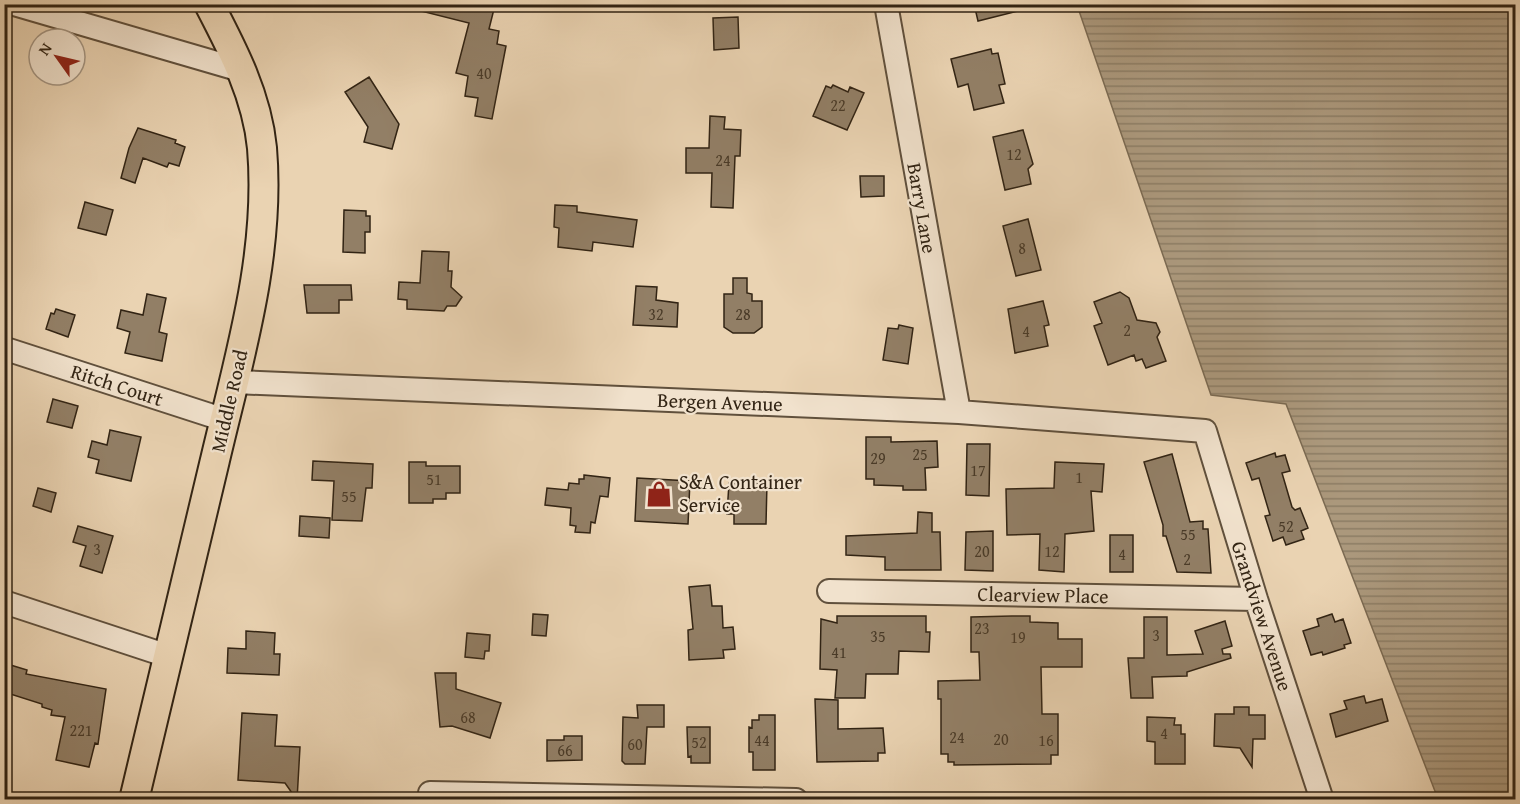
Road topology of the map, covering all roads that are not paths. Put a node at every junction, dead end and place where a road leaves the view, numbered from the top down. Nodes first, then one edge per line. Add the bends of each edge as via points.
1 (14, 4) edge
2 (209, 4) edge
3 (886, 4) edge
4 (244, 70) junction
5 (9, 350) dead end
6 (235, 382) junction
7 (959, 412) junction
8 (225, 420) junction
9 (1205, 431) joint
10 (829, 591) dead end
11 (1256, 599) junction
12 (4, 602) edge
13 (168, 656) junction
14 (430, 794) dead end
15 (134, 800) edge
16 (796, 800) edge
17 (1322, 800) edge

1 - 4 street
2 - 4 main road, Middle Road
3 - 7 street, Barry Lane
4 - 6 main road, Middle Road via 262,147 263,206 258,269
5 - 8 street, Ritch Court
6 - 7 street, Bergen Avenue
6 - 8 main road, Middle Road
7 - 9 street, Bergen Avenue
8 - 13 main road, Middle Road
9 - 11 street, Grandview Avenue
10 - 11 street, Clearview Place
11 - 17 street, Grandview Avenue
12 - 13 street
13 - 15 main road, Middle Road
14 - 16 street

